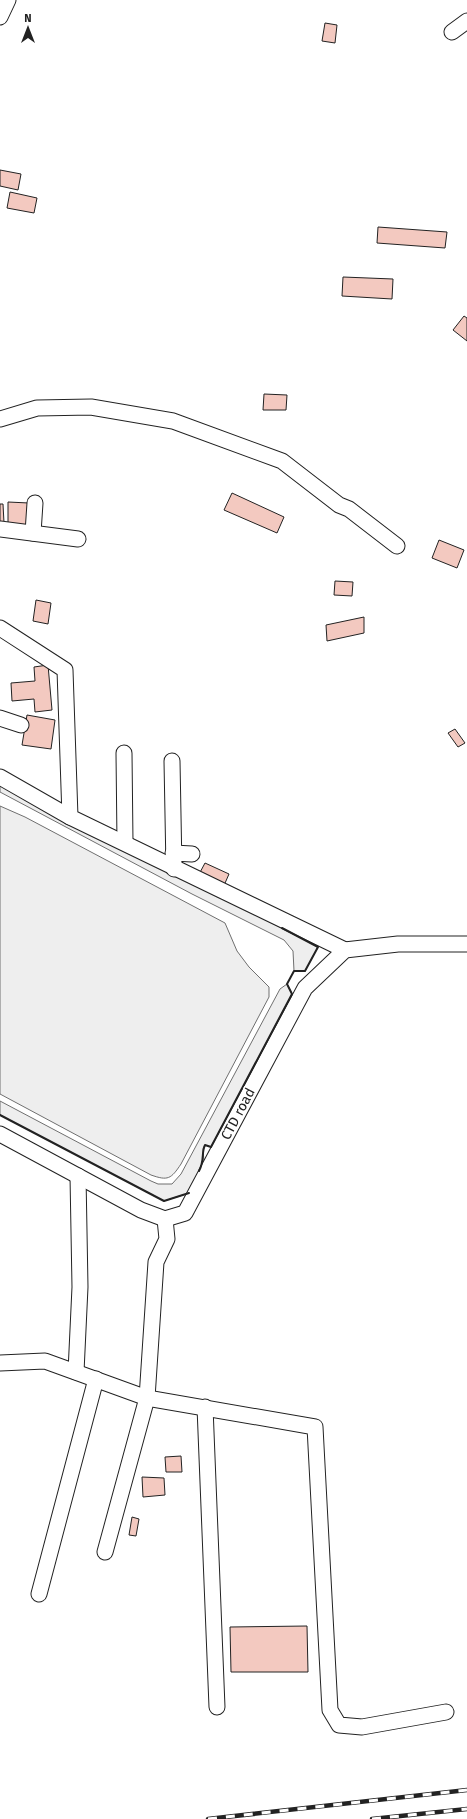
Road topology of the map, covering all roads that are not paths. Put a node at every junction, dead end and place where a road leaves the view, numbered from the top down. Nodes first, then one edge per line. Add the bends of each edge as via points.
1 (8, 0) edge
2 (0, 16) edge
3 (467, 21) edge
4 (452, 32) dead end
5 (0, 419) edge
6 (35, 503) dead end
7 (0, 529) edge
8 (33, 533) junction
9 (78, 539) dead end
10 (398, 546) dead end
11 (1, 633) edge
12 (0, 718) edge
13 (21, 725) dead end
14 (124, 753) dead end
15 (172, 761) dead end
16 (0, 777) edge
17 (70, 817) junction
18 (125, 842) junction
19 (173, 853) junction
20 (192, 854) dead end
21 (174, 869) junction
22 (467, 944) edge
23 (346, 950) junction
24 (0, 1134) edge
25 (78, 1176) junction
26 (165, 1219) junction
27 (1, 1367) edge
28 (76, 1372) junction
29 (96, 1379) junction
30 (147, 1398) junction
31 (205, 1407) junction
32 (105, 1552) dead end
33 (39, 1594) dead end
34 (217, 1707) dead end
35 (446, 1712) dead end

1 - 2 street
3 - 4 street
5 - 10 street via 37,408 91,407 174,421 282,460 339,505 349,509
6 - 8 street
7 - 8 street
8 - 9 street
11 - 17 street via 65,670
12 - 13 street
14 - 18 street
15 - 19 street
16 - 17 street
17 - 18 street
18 - 21 street
19 - 20 street
19 - 21 street
21 - 23 street
22 - 23 street via 398,944
23 - 26 street, CTD road via 305,988 185,1213
24 - 25 street
25 - 26 street via 141,1210
25 - 28 street via 80,1288
26 - 30 street via 167,1239 156,1262
27 - 28 street via 45,1361
28 - 29 street
29 - 30 street
29 - 33 street
30 - 31 street
30 - 32 street
31 - 34 street
31 - 35 street via 315,1427 330,1710 339,1725 362,1728

